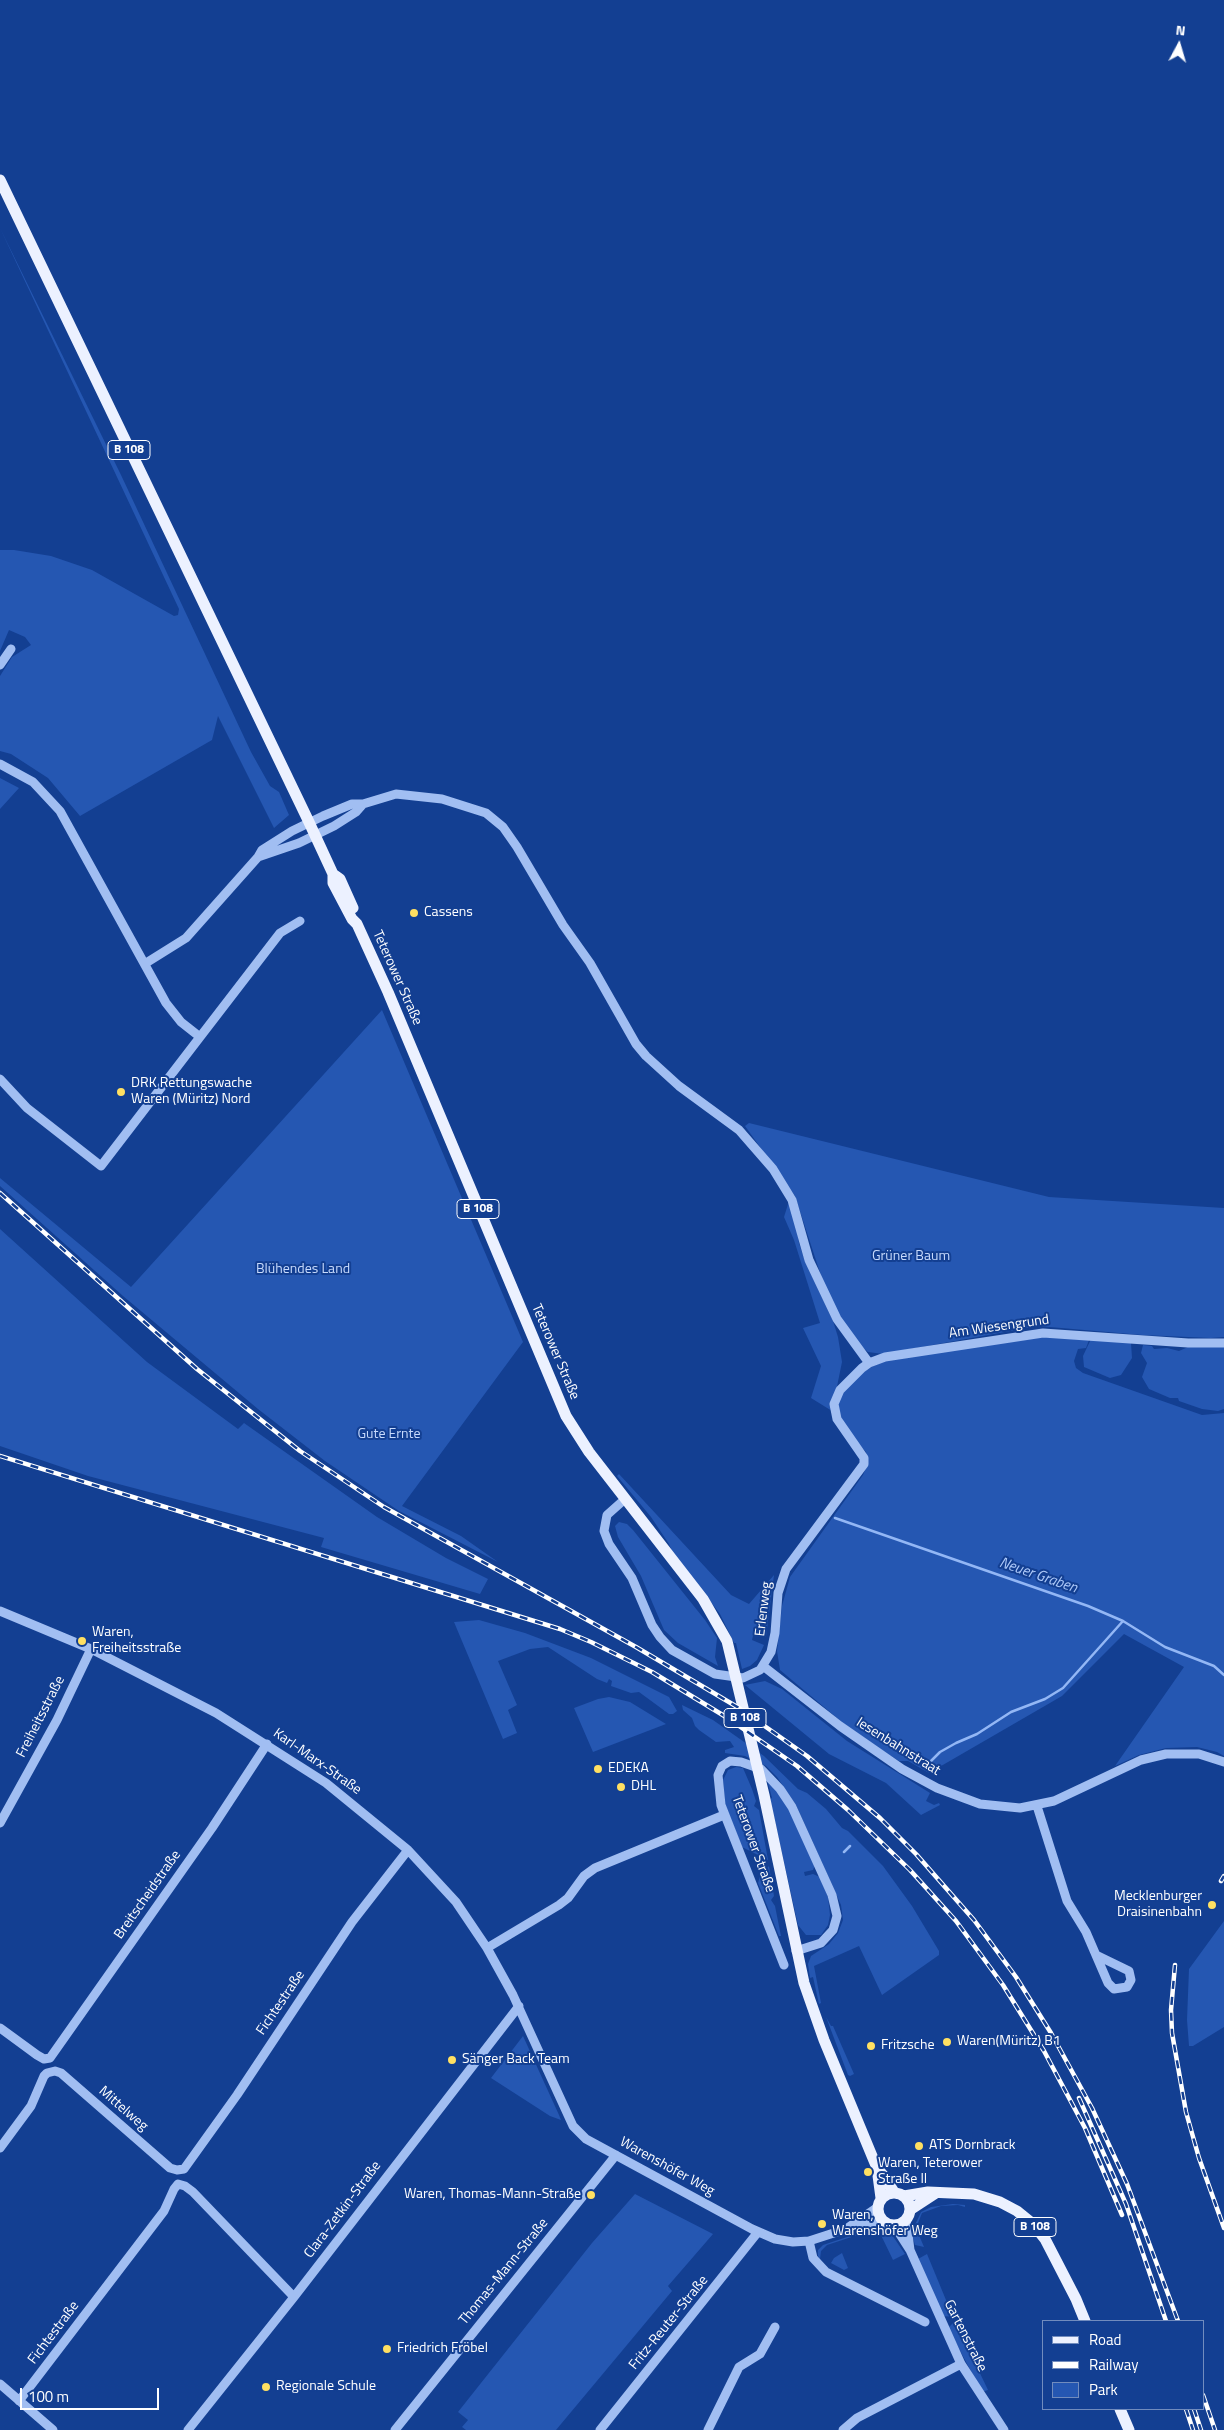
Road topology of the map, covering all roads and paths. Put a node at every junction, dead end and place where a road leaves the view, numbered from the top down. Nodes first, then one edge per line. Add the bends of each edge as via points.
1 (0, 180) edge
2 (11, 649) dead end
3 (0, 665) edge
4 (0, 764) edge
5 (364, 804) junction
6 (308, 822) junction
7 (314, 835) junction
8 (258, 858) junction
9 (300, 921) dead end
10 (146, 964) junction
11 (200, 1037) junction
12 (0, 1079) edge
13 (1224, 1343) edge
14 (869, 1362) junction
15 (621, 1502) junction
16 (0, 1611) edge
17 (91, 1649) junction
18 (764, 1666) junction
19 (267, 1744) junction
20 (1224, 1762) edge
21 (1036, 1806) junction
22 (724, 1815) junction
23 (0, 1823) edge
24 (408, 1850) junction
25 (487, 1948) junction
26 (796, 1951) junction
27 (1096, 1954) dead end
28 (784, 1965) dead end
29 (519, 2006) junction
30 (0, 2028) edge
31 (532, 2035) joint
32 (0, 2148) edge
33 (616, 2155) junction
34 (876, 2168) junction
35 (178, 2170) joint
36 (936, 2193) junction
37 (899, 2194) junction
38 (880, 2203) junction
39 (908, 2215) junction
40 (888, 2223) junction
41 (846, 2229) junction
42 (758, 2232) junction
43 (809, 2241) junction
44 (910, 2250) junction
45 (294, 2297) junction
46 (1085, 2320) edge
47 (925, 2322) dead end
48 (775, 2327) dead end
49 (961, 2364) junction
50 (0, 2384) edge
51 (19, 2401) junction
52 (1120, 2410) edge
53 (53, 2430) edge
54 (188, 2430) edge
55 (395, 2430) edge
56 (600, 2430) edge
57 (708, 2430) edge
58 (842, 2430) edge
59 (1004, 2430) edge
60 (1129, 2430) edge

1 - 6 main road, B 108
2 - 3 street
4 - 10 street via 33,782 60,810
5 - 6 street via 352,804
5 - 7 street via 356,812
5 - 14 street via 402,794 442,799 486,813 503,827 641,1050 679,1086 739,1130 773,1169 792,1200 809,1260 838,1322
6 - 7 main road, Teterower Straße / B 108
6 - 8 street via 272,842
7 - 8 street
7 - 15 main road, Teterower Straße / B 108 via 333,874 333,882 357,924 393,1002 557,1398 576,1434
8 - 10 street via 186,938
9 - 11 street via 280,933
10 - 11 street via 166,1003 181,1022
11 - 12 street via 101,1166 27,1108
13 - 14 street, Am Wiesengrund via 1188,1344 1043,1333
14 - 18 street, Erlenweg via 850,1378 834,1404 837,1419 864,1458 864,1464 783,1574 778,1593 774,1644
15 - 18 street via 605,1520 606,1538 627,1569 652,1624 666,1645 728,1678 749,1676
15 - 26 main road, Teterower Straße / B 108 via 703,1599 727,1641 764,1795
16 - 17 street, Karl-Marx-Straße
17 - 19 street, Karl-Marx-Straße via 202,1705
17 - 23 street, Freiheitsstraße
18 - 21 street, Iesenbahnstraat via 864,1744 936,1788 1000,1808
19 - 24 street, Karl-Marx-Straße via 326,1783
19 - 30 street, Breitscheidstraße via 212,1828 48,2059 37,2055
20 - 21 street, Iesenbahnstraat via 1189,1753 1155,1756 1065,1797
21 - 27 street via 1067,1901
22 - 25 street via 595,1868 559,1905
22 - 26 street, Teterower Straße via 717,1780 719,1770 730,1761 761,1769 792,1807 832,1895 837,1916 832,1930 821,1943
22 - 28 street, Teterower Straße
24 - 25 street, Karl-Marx-Straße via 456,1902
24 - 35 street, Fichtestraße via 352,1922 185,2167
25 - 29 street, Karl-Marx-Straße
26 - 34 main road, Teterower Straße / B 108 via 812,2008
29 - 31 street, Karl-Marx-Straße
29 - 45 street, Clara-Zetkin-Straße
31 - 33 street, Warenshöfer Weg via 573,2126 586,2139
32 - 35 street, Mittelweg via 32,2106 44,2076 50,2071 61,2074 170,2168
33 - 42 street, Warenshöfer Weg
33 - 55 street, Thomas-Mann-Straße
34 - 37 main road, Teterower Straße / B 108
34 - 38 main road, Teterower Straße / B 108
36 - 37 main road, B 108
36 - 39 main road
36 - 46 main road, B 108 via 965,2193 989,2198 1008,2206 1032,2224 1056,2259
37 - 38 main road, B 108
37 - 39 main road, Teterower Straße / B 108 via 908,2202
38 - 40 main road, Teterower Straße / B 108
38 - 41 street, Warenshöfer Weg
39 - 40 main road
39 - 44 street, Gartenstraße
40 - 41 street, Warenshöfer Weg
40 - 44 street, Gartenstraße
41 - 43 street, Warenshöfer Weg
42 - 43 street, Warenshöfer Weg via 783,2241
42 - 56 street, Fritz-Reuter-Straße
43 - 47 street via 812,2258 826,2272
44 - 49 street, Gartenstraße
45 - 51 street, Fichtestraße via 194,2192 180,2184 174,2189 164,2211
45 - 54 street, Clara-Zetkin-Straße
48 - 57 street via 760,2354 739,2367
49 - 58 street via 857,2418
49 - 59 street, Gartenstraße
50 - 51 street
51 - 53 street
52 - 60 main road

